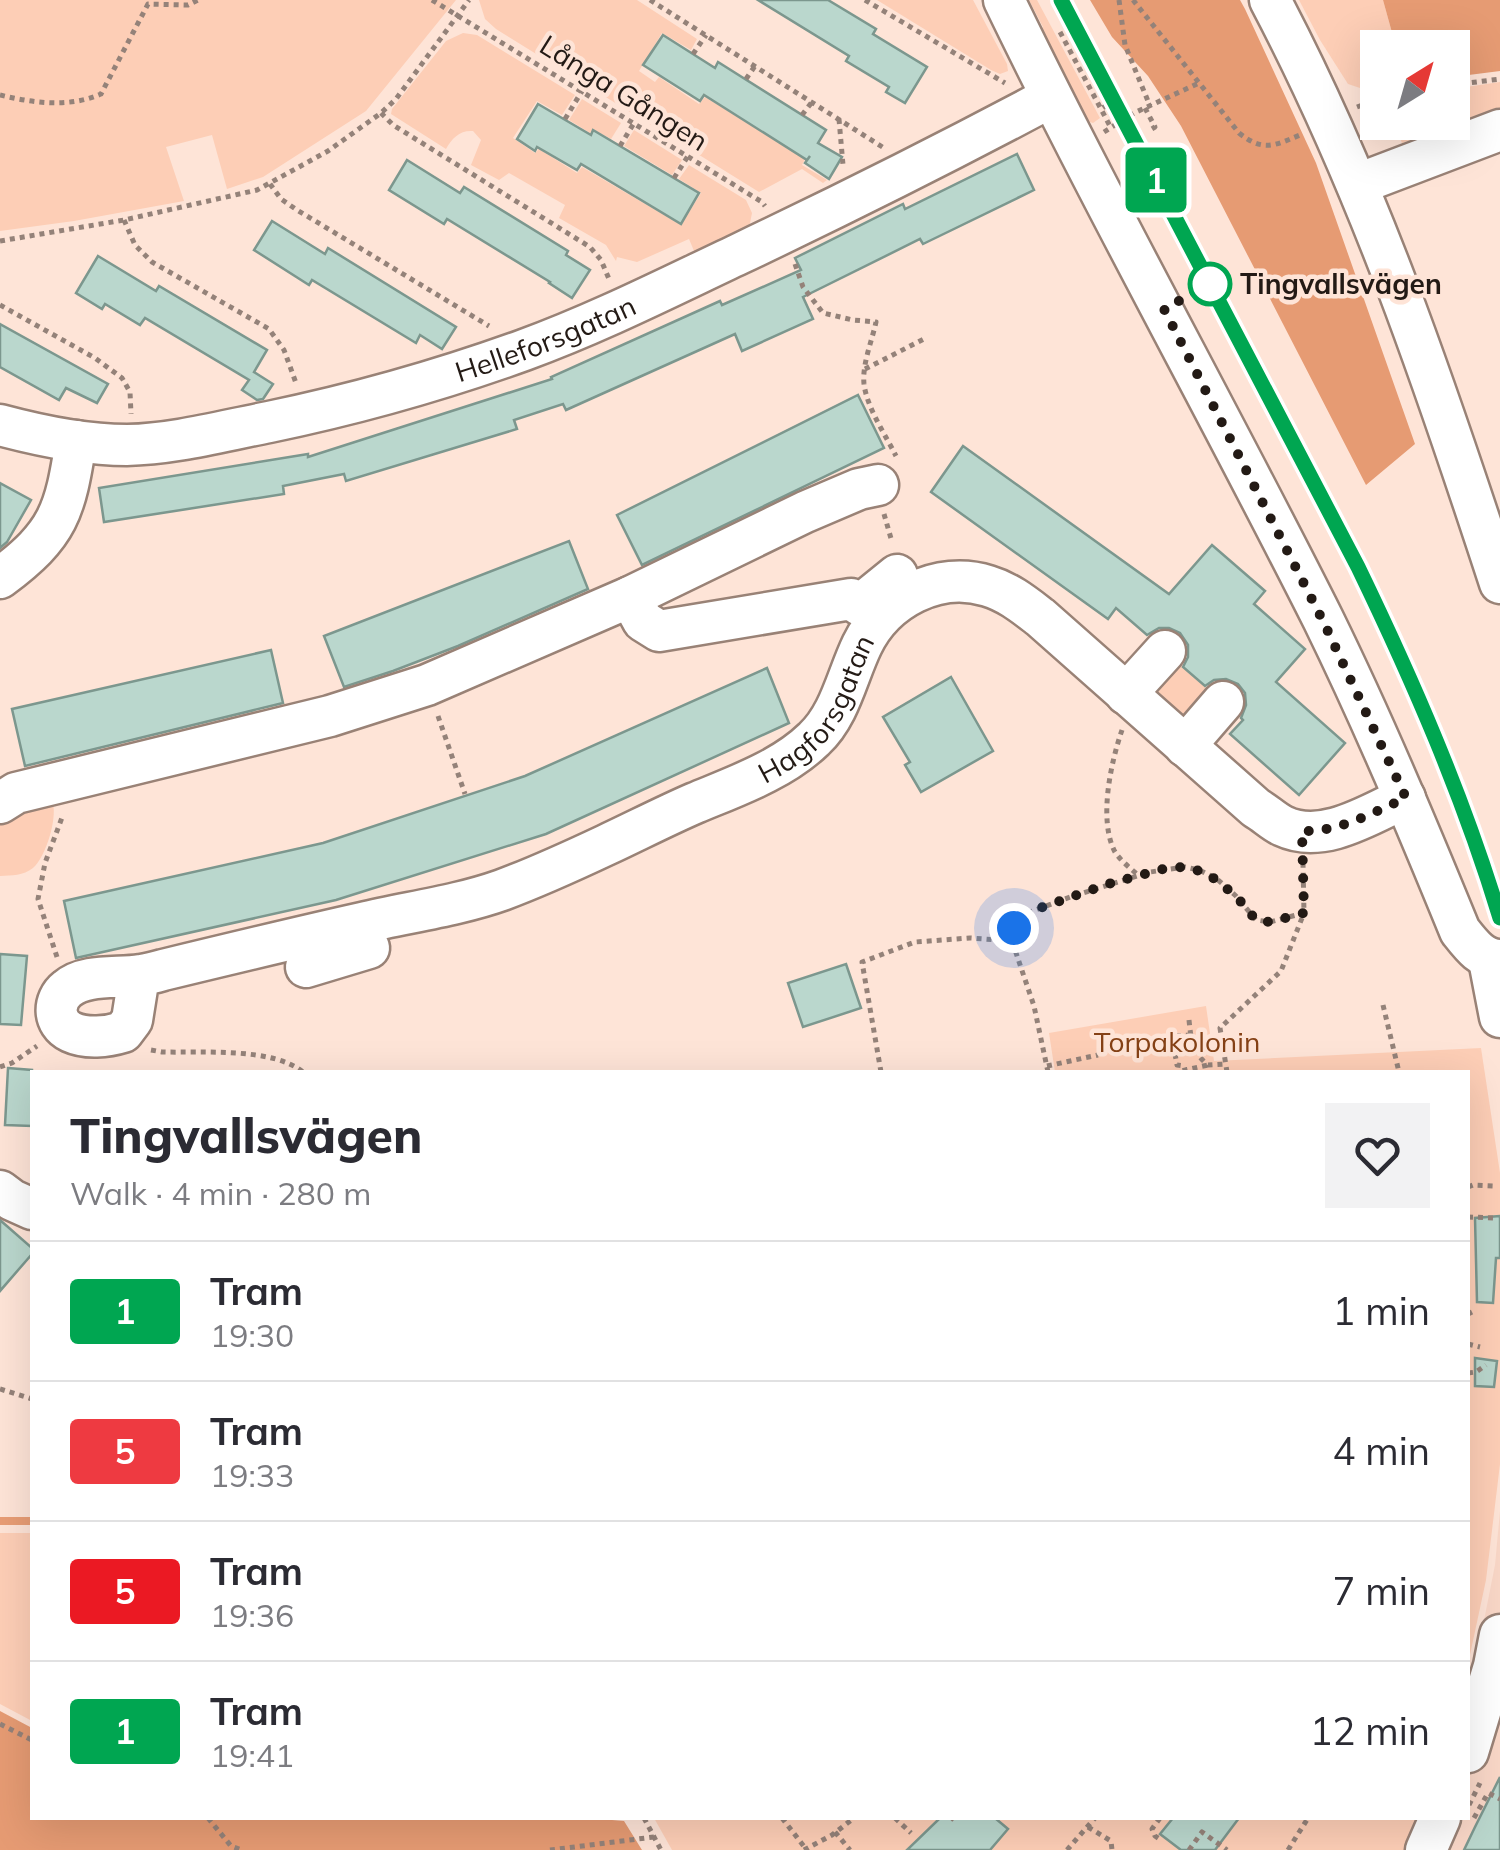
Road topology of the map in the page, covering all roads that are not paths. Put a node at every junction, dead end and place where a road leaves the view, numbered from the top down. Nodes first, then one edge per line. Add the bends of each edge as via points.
1 (1004, 0) edge
2 (1270, 0) edge
3 (1051, 97) junction
4 (1500, 130) edge
5 (1358, 184) junction
6 (0, 425) edge
7 (76, 441) junction
8 (881, 499) road end
9 (17, 545) edge
10 (897, 560) road end
11 (0, 578) edge
12 (1500, 582) edge
13 (630, 597) junction
14 (1164, 651) dead end
15 (1132, 699) junction
16 (1223, 702) dead end
17 (1185, 746) junction
18 (1406, 798) junction
19 (0, 803) edge
20 (369, 948) dead end
21 (1495, 960) edge
22 (306, 967) dead end
23 (139, 976) junction
24 (1500, 1017) edge
25 (0, 1191) edge
26 (30, 1208) edge
27 (1500, 1635) edge
28 (1475, 1765) edge
29 (1455, 1822) edge
30 (1426, 1850) edge

1 - 3 street
2 - 5 street
3 - 7 street, Helleforsgatan via 855,198 527,349 308,414 178,440
3 - 18 street via 1094,138 1164,309
4 - 5 street
5 - 12 street
6 - 7 street, Helleforsgatan
7 - 9 street via 69,490 49,534
8 - 13 street via 859,489
9 - 11 street
10 - 13 street via 860,604 852,599 659,630 642,621
13 - 19 street via 427,685 330,716 16,793
14 - 15 street
15 - 17 street, Hagforsgatan
15 - 23 street, Hagforsgatan via 1006,593 972,582 937,584 888,609 874,625 826,725 780,764 500,890
16 - 17 street
17 - 18 street, Hagforsgatan via 1256,808 1302,831 1338,828
18 - 21 street via 1460,931
20 - 22 street
21 - 24 street
23 - 23 street, Hagforsgatan via 132,1020 123,1032 83,1035 57,1016 60,996 74,984
25 - 26 street
27 - 28 street
29 - 30 street

